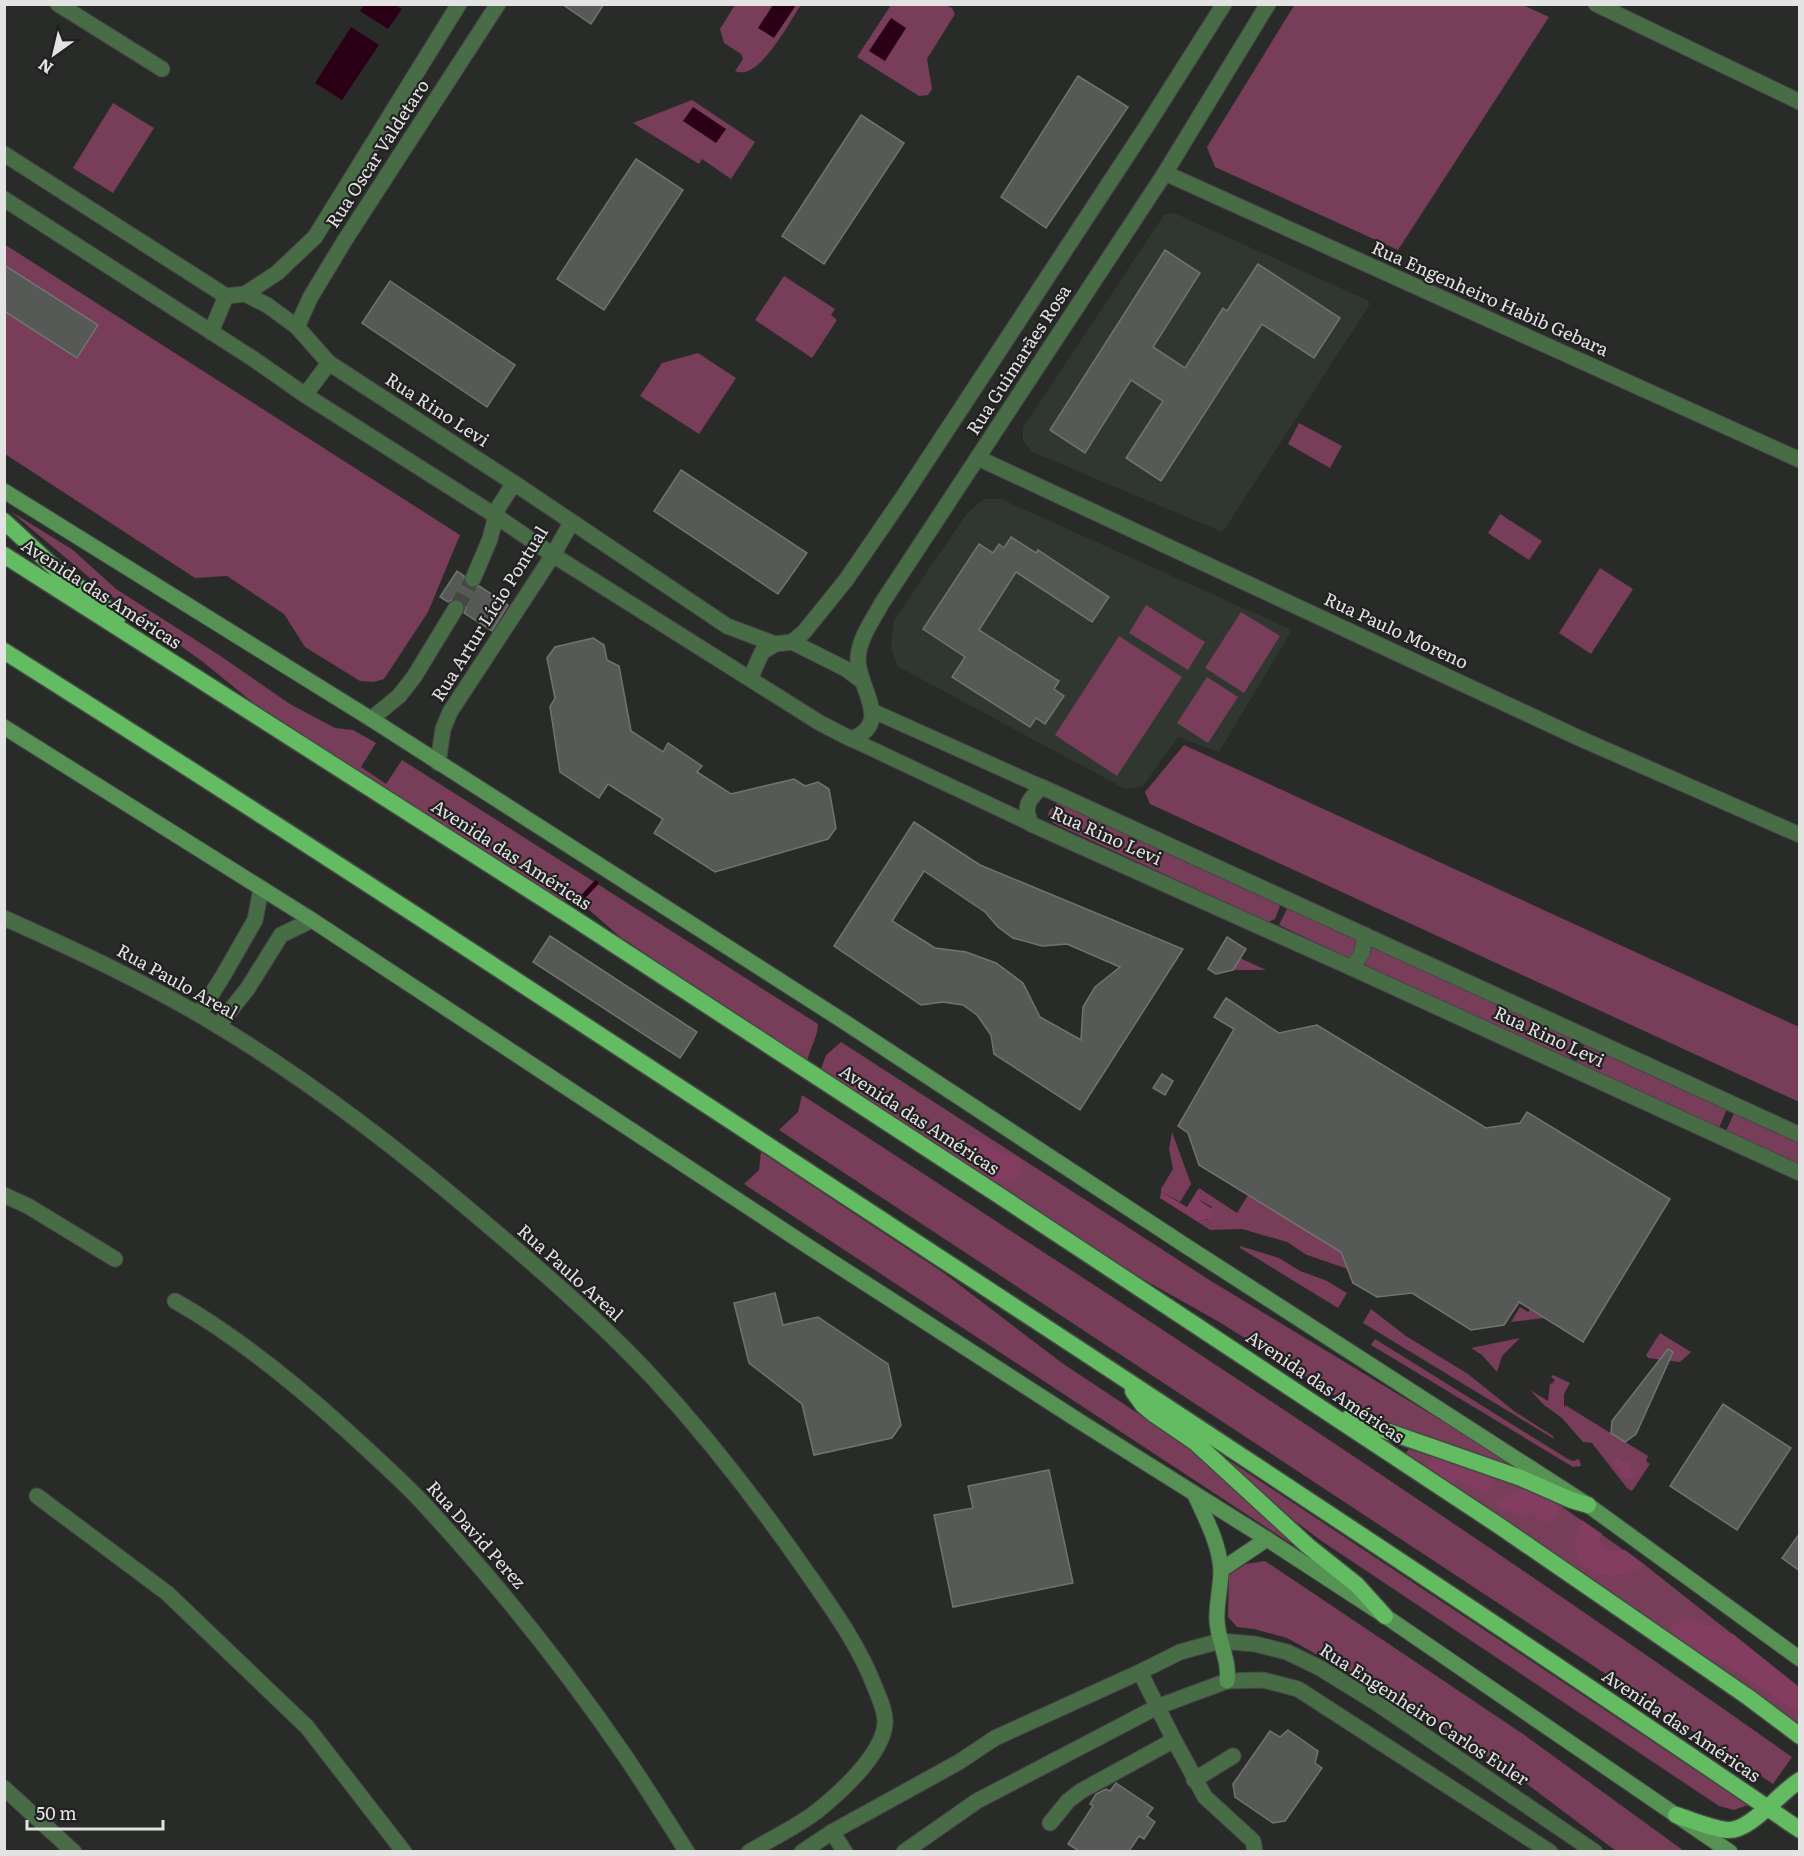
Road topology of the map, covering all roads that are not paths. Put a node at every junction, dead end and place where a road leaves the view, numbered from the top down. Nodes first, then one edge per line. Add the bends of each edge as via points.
1 (58, 4) edge
2 (459, 4) edge
3 (498, 4) edge
4 (1224, 4) edge
5 (1268, 4) edge
6 (1596, 4) edge
7 (162, 69) dead end
8 (1800, 102) edge
9 (4, 154) edge
10 (1165, 173) junction
11 (4, 199) edge
12 (245, 294) junction
13 (226, 296) junction
14 (297, 327) junction
15 (211, 332) junction
16 (329, 363) junction
17 (305, 395) junction
18 (978, 458) junction
19 (1800, 460) edge
20 (514, 483) junction
21 (4, 491) edge
22 (496, 516) junction
23 (4, 521) edge
24 (571, 523) junction
25 (4, 555) edge
26 (553, 555) junction
27 (473, 579) tunnel mouth
28 (456, 608) tunnel mouth
29 (792, 642) junction
30 (140, 643) junction
31 (776, 644) junction
32 (4, 651) edge
33 (750, 679) junction
34 (862, 681) junction
35 (873, 711) junction
36 (371, 719) junction
37 (4, 728) edge
38 (851, 739) junction
39 (438, 763) junction
40 (1042, 787) junction
41 (1031, 824) junction
42 (1800, 835) edge
43 (261, 888) junction
44 (4, 918) edge
45 (312, 920) junction
46 (1365, 935) junction
47 (1352, 968) junction
48 (199, 1014) junction
49 (218, 1026) junction
50 (1800, 1135) edge
51 (1800, 1173) edge
52 (4, 1195) edge
53 (115, 1259) dead end
54 (175, 1301) dead end
55 (1126, 1380) junction
56 (1326, 1410) junction
57 (1195, 1495) junction
58 (37, 1496) dead end
59 (1588, 1505) junction
60 (1267, 1539) junction
61 (1221, 1570) junction
62 (1385, 1616) junction
63 (1220, 1641) junction
64 (1800, 1659) edge
65 (1140, 1672) junction
66 (1227, 1681) junction
67 (1157, 1707) junction
68 (1800, 1736) edge
69 (1174, 1740) junction
70 (1233, 1756) dead end
71 (1800, 1765) edge
72 (1194, 1780) junction
73 (1793, 1784) edge
74 (4, 1788) edge
75 (1767, 1807) junction
76 (1676, 1815) junction
77 (1050, 1823) dead end
78 (1800, 1830) edge
79 (832, 1832) junction
80 (74, 1851) edge
81 (404, 1851) edge
82 (687, 1851) edge
83 (749, 1851) edge
84 (802, 1851) edge
85 (845, 1851) edge
86 (904, 1851) edge
87 (1255, 1851) edge
88 (1550, 1851) edge
89 (1595, 1851) edge
90 (1730, 1851) edge

1 - 7 street
2 - 12 street, Rua Oscar Valdetaro via 315,237 277,273
3 - 14 street, Rua Oscar Valdetaro via 345,240
4 - 29 street, Rua Guimarães Rosa via 903,496 846,580
5 - 10 street, Rua Guimarães Rosa
6 - 8 street
9 - 13 street
10 - 18 street, Rua Guimarães Rosa
10 - 19 street, Rua Engenheiro Habib Gebara
11 - 15 street
12 - 13 street
12 - 14 street, Rua Rino Levi
13 - 15 street
14 - 16 street, Rua Rino Levi
15 - 17 street
16 - 17 street
16 - 20 street, Rua Rino Levi
17 - 22 street
18 - 34 street, Rua Guimarães Rosa via 863,636 858,658
18 - 42 street, Rua Paulo Moreno via 1579,738
20 - 22 street, Rua Artur Lício Pontual
20 - 24 street, Rua Rino Levi
21 - 36 main road, Avenida das Américas
22 - 26 street
22 - 27 street, Rua Artur Lício Pontual
23 - 30 highway via 58,572 118,616
24 - 26 street, Rua Artur Lício Pontual
24 - 31 street, Rua Rino Levi via 727,626
25 - 30 highway, Avenida das Américas
26 - 33 street
26 - 39 street, Rua Artur Lício Pontual via 450,712
28 - 36 street, Rua Artur Lício Pontual via 414,677 399,696
29 - 31 street, Rua Rino Levi
29 - 34 street
30 - 56 highway, Avenida das Américas via 847,1096
31 - 33 street via 762,652
32 - 55 highway, Avenida das Américas via 398,902
33 - 38 street
34 - 35 street, Rua Guimarães Rosa
35 - 38 street via 861,736
35 - 40 street
36 - 39 main road, Avenida das Américas
37 - 43 main road
38 - 41 street
39 - 59 main road, Avenida das Américas
40 - 41 street, Rua Rino Levi via 1028,804 1026,814
40 - 46 street, Rua Rino Levi
41 - 47 street, Rua Rino Levi
43 - 45 main road
43 - 48 street via 255,920
44 - 48 street, Rua Paulo Areal via 101,962
45 - 49 street via 281,935 248,988
45 - 57 main road
46 - 47 street via 1362,953
46 - 50 street, Rua Rino Levi
47 - 51 street, Rua Rino Levi
48 - 49 street, Rua Paulo Areal
49 - 83 street, Rua Paulo Areal via 284,1067 429,1175 610,1336 654,1379 709,1444 775,1527 848,1631 882,1705 885,1723 879,1741 868,1761 815,1812
52 - 53 street
54 - 82 street, Rua David Perez via 204,1317 316,1403 420,1500 576,1687
55 - 62 highway via 1149,1410 1196,1443 1308,1546 1357,1585
55 - 75 highway, Avenida das Américas
56 - 59 highway
56 - 68 highway, Avenida das Américas
57 - 60 main road
57 - 61 main road via 1217,1548
58 - 81 street via 167,1593 307,1726
59 - 64 main road, Avenida das Américas
60 - 61 main road
60 - 62 main road
61 - 63 main road via 1217,1620
62 - 76 main road
63 - 65 street via 1180,1652
63 - 66 main road
63 - 89 street, Rua Engenheiro Carlos Euler via 1287,1652 1320,1668
65 - 67 street
65 - 79 street via 995,1738
66 - 67 street
66 - 88 street via 1263,1680 1298,1689
67 - 69 street
67 - 86 street via 977,1801
69 - 72 street
69 - 77 street via 1081,1791
70 - 72 street
71 - 73 highway
72 - 87 street via 1205,1797 1253,1841
73 - 75 highway
74 - 80 street
75 - 76 highway via 1751,1822 1726,1830
75 - 78 highway, Avenida das Américas
76 - 90 main road
79 - 84 street
79 - 85 street

